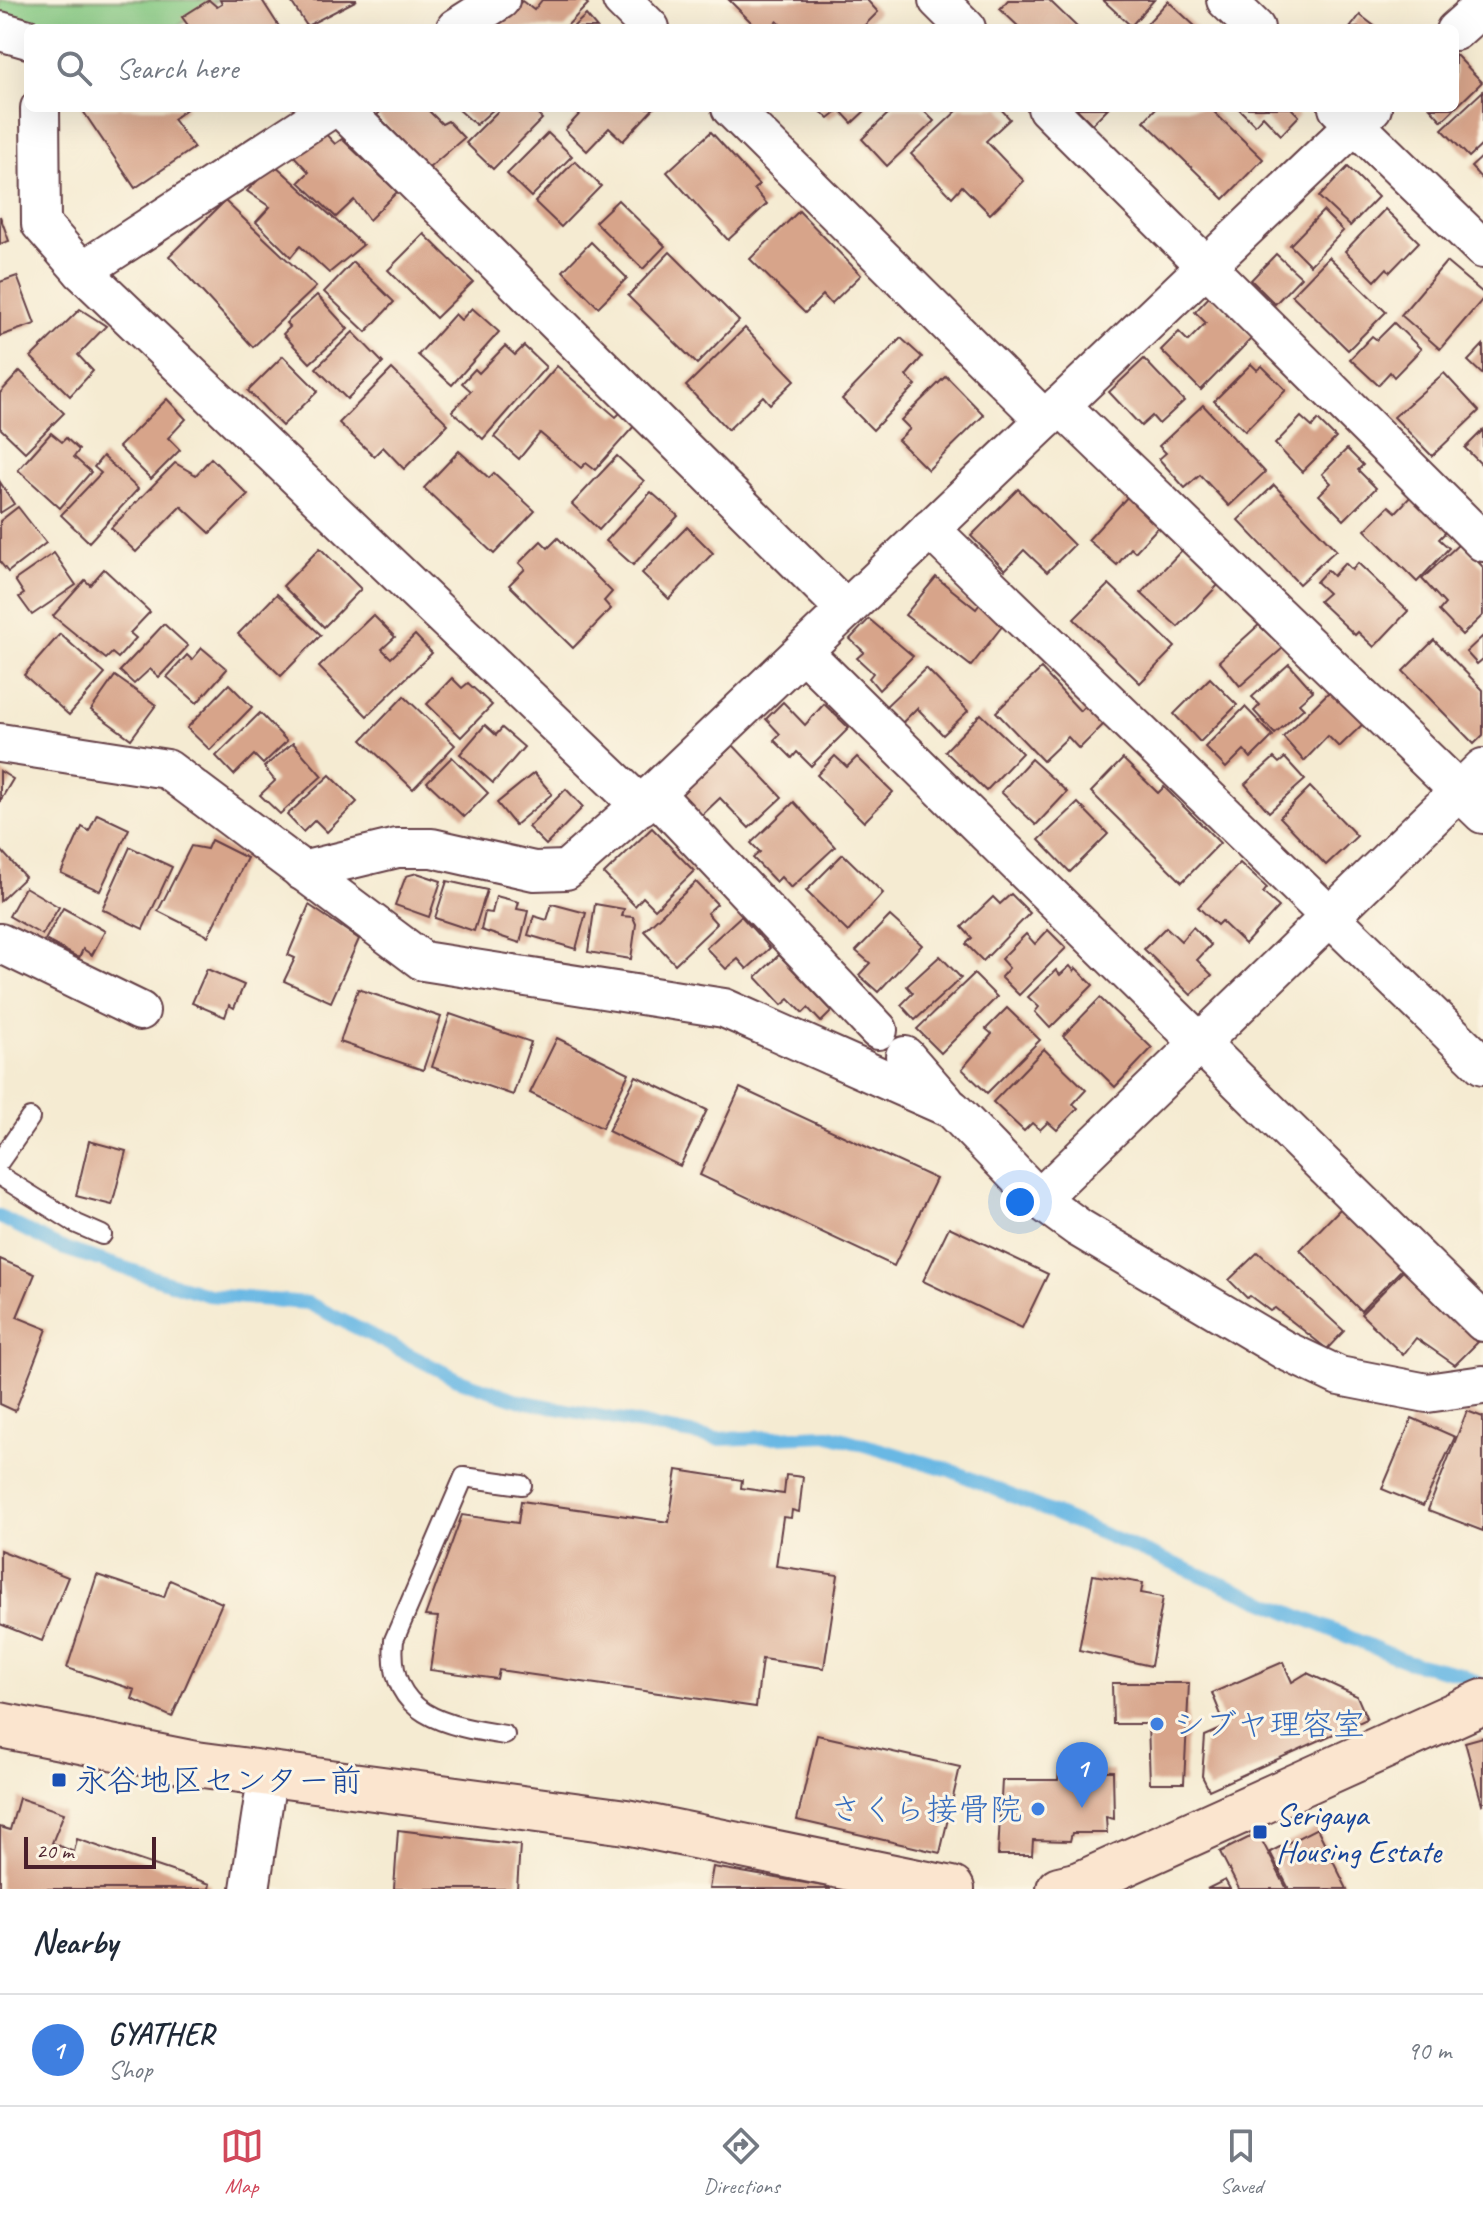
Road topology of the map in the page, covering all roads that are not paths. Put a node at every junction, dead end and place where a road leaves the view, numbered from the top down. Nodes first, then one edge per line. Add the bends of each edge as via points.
1 (500, 0) edge
2 (622, 0) edge
3 (938, 0) edge
4 (1226, 0) edge
5 (1483, 6) edge
6 (462, 24) edge
7 (646, 24) edge
8 (962, 24) edge
9 (1251, 24) edge
10 (1459, 27) edge
11 (0, 31) edge
12 (24, 38) edge
13 (40, 112) edge
14 (326, 112) edge
15 (345, 112) edge
16 (735, 112) edge
17 (1051, 112) edge
18 (1355, 113) edge
19 (1483, 249) edge
20 (1206, 265) junction
21 (82, 271) junction
22 (1053, 413) junction
23 (930, 529) junction
24 (1483, 542) edge
25 (846, 610) junction
26 (803, 652) junction
27 (0, 743) edge
28 (1475, 791) edge
29 (648, 799) junction
30 (302, 871) junction
31 (1330, 916) junction
32 (0, 943) edge
33 (140, 1011) dead end
34 (1200, 1042) junction
35 (1483, 1065) edge
36 (952, 1109) junction
37 (30, 1118) dead end
38 (0, 1161) edge
39 (0, 1176) edge
40 (1039, 1199) junction
41 (102, 1235) dead end
42 (1483, 1322) edge
43 (1483, 1385) edge
44 (522, 1485) dead end
45 (1467, 1710) edge
46 (0, 1725) edge
47 (505, 1735) dead end
48 (268, 1772) junction
49 (250, 1889) edge
50 (952, 1889) edge
51 (1059, 1889) edge

1 - 6 street
2 - 7 street
3 - 8 street
4 - 9 street
5 - 10 street
11 - 12 street
13 - 21 street via 41,224
14 - 21 street
15 - 25 street
16 - 22 street
17 - 20 street
18 - 19 street
18 - 20 street
20 - 22 street
20 - 24 street
21 - 29 street
22 - 23 street
22 - 28 street
23 - 25 street
23 - 31 street
25 - 26 street
26 - 29 street
26 - 34 street
27 - 30 street via 167,769
28 - 31 street
29 - 30 street via 566,870 534,871 432,848 397,848
29 - 36 street
30 - 36 street via 423,961 724,1008
31 - 34 street
31 - 35 street
32 - 33 street
34 - 40 street
34 - 42 street
36 - 40 street
37 - 38 lane
39 - 41 lane
40 - 43 street via 1284,1350 1339,1376 1427,1393
44 - 47 lane via 464,1477 392,1654 401,1688 423,1712 440,1721
45 - 51 street
46 - 48 street via 196,1764
48 - 49 street
48 - 50 street via 626,1822

